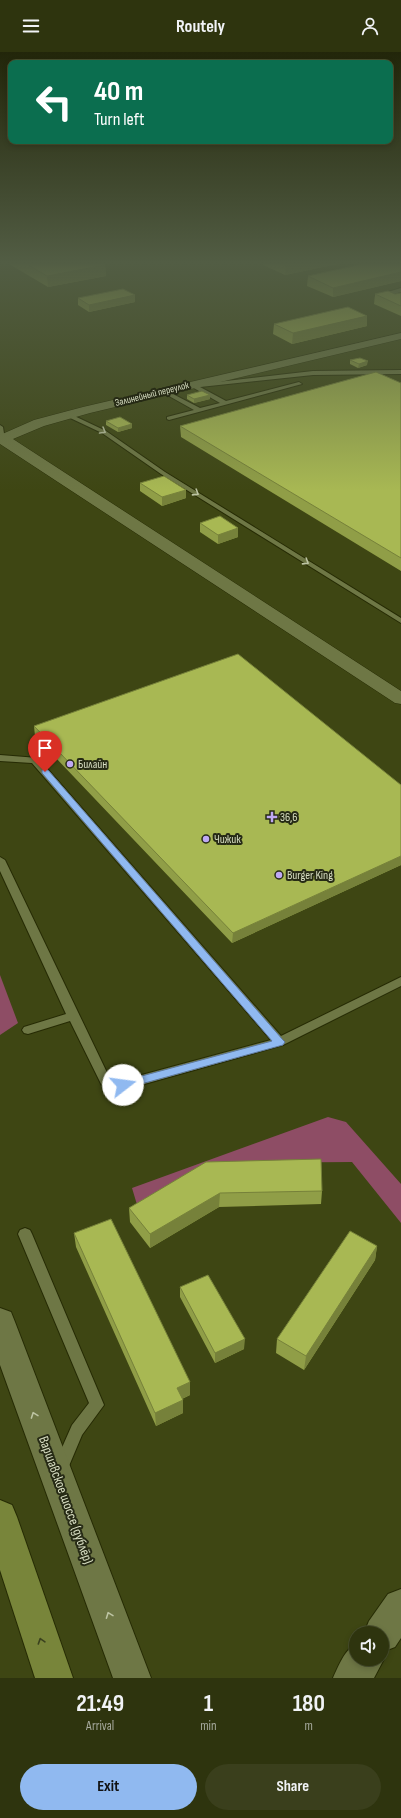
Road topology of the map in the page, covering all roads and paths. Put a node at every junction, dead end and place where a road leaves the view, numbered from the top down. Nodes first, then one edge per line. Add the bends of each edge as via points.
1 (388, 339) edge
2 (400, 371) edge
3 (299, 384) dead end
4 (194, 386) junction
5 (168, 389) junction
6 (224, 403) junction
7 (198, 410) junction
8 (68, 415) junction
9 (169, 418) dead end
10 (1, 436) edge
11 (401, 622) edge
12 (401, 699) edge
13 (0, 758) edge
14 (0, 860) edge
15 (401, 981) edge
16 (73, 1016) junction
17 (28, 1030) dead end
18 (279, 1042) junction
19 (25, 1234) dead end
20 (0, 1322) edge
21 (57, 1477) junction
22 (0, 1517) edge
23 (401, 1606) edge
24 (387, 1626) edge
25 (360, 1666) edge
26 (127, 1670) edge
27 (54, 1678) edge
28 (352, 1678) edge

1 - 5 street, Залинейный переулок
2 - 4 lane via 313,373
3 - 6 lane
4 - 5 lane
4 - 6 lane
5 - 7 lane
5 - 8 street, Залинейный переулок
6 - 7 lane
7 - 9 lane
8 - 10 street, Залинейный переулок
8 -> 11 lane via 104,432
10 - 12 street
13 - 18 lane via 35,760
14 - 16 lane
15 - 18 lane
16 - 17 lane
16 - 18 lane via 109,1089
19 - 21 lane via 97,1405 77,1430
21 -> 20 main road, Варшавское шоссе (дублёр)
26 -> 21 main road, Варшавское шоссе (дублёр)
27 -> 22 main road
23 - 24 main road
25 - 28 main road

